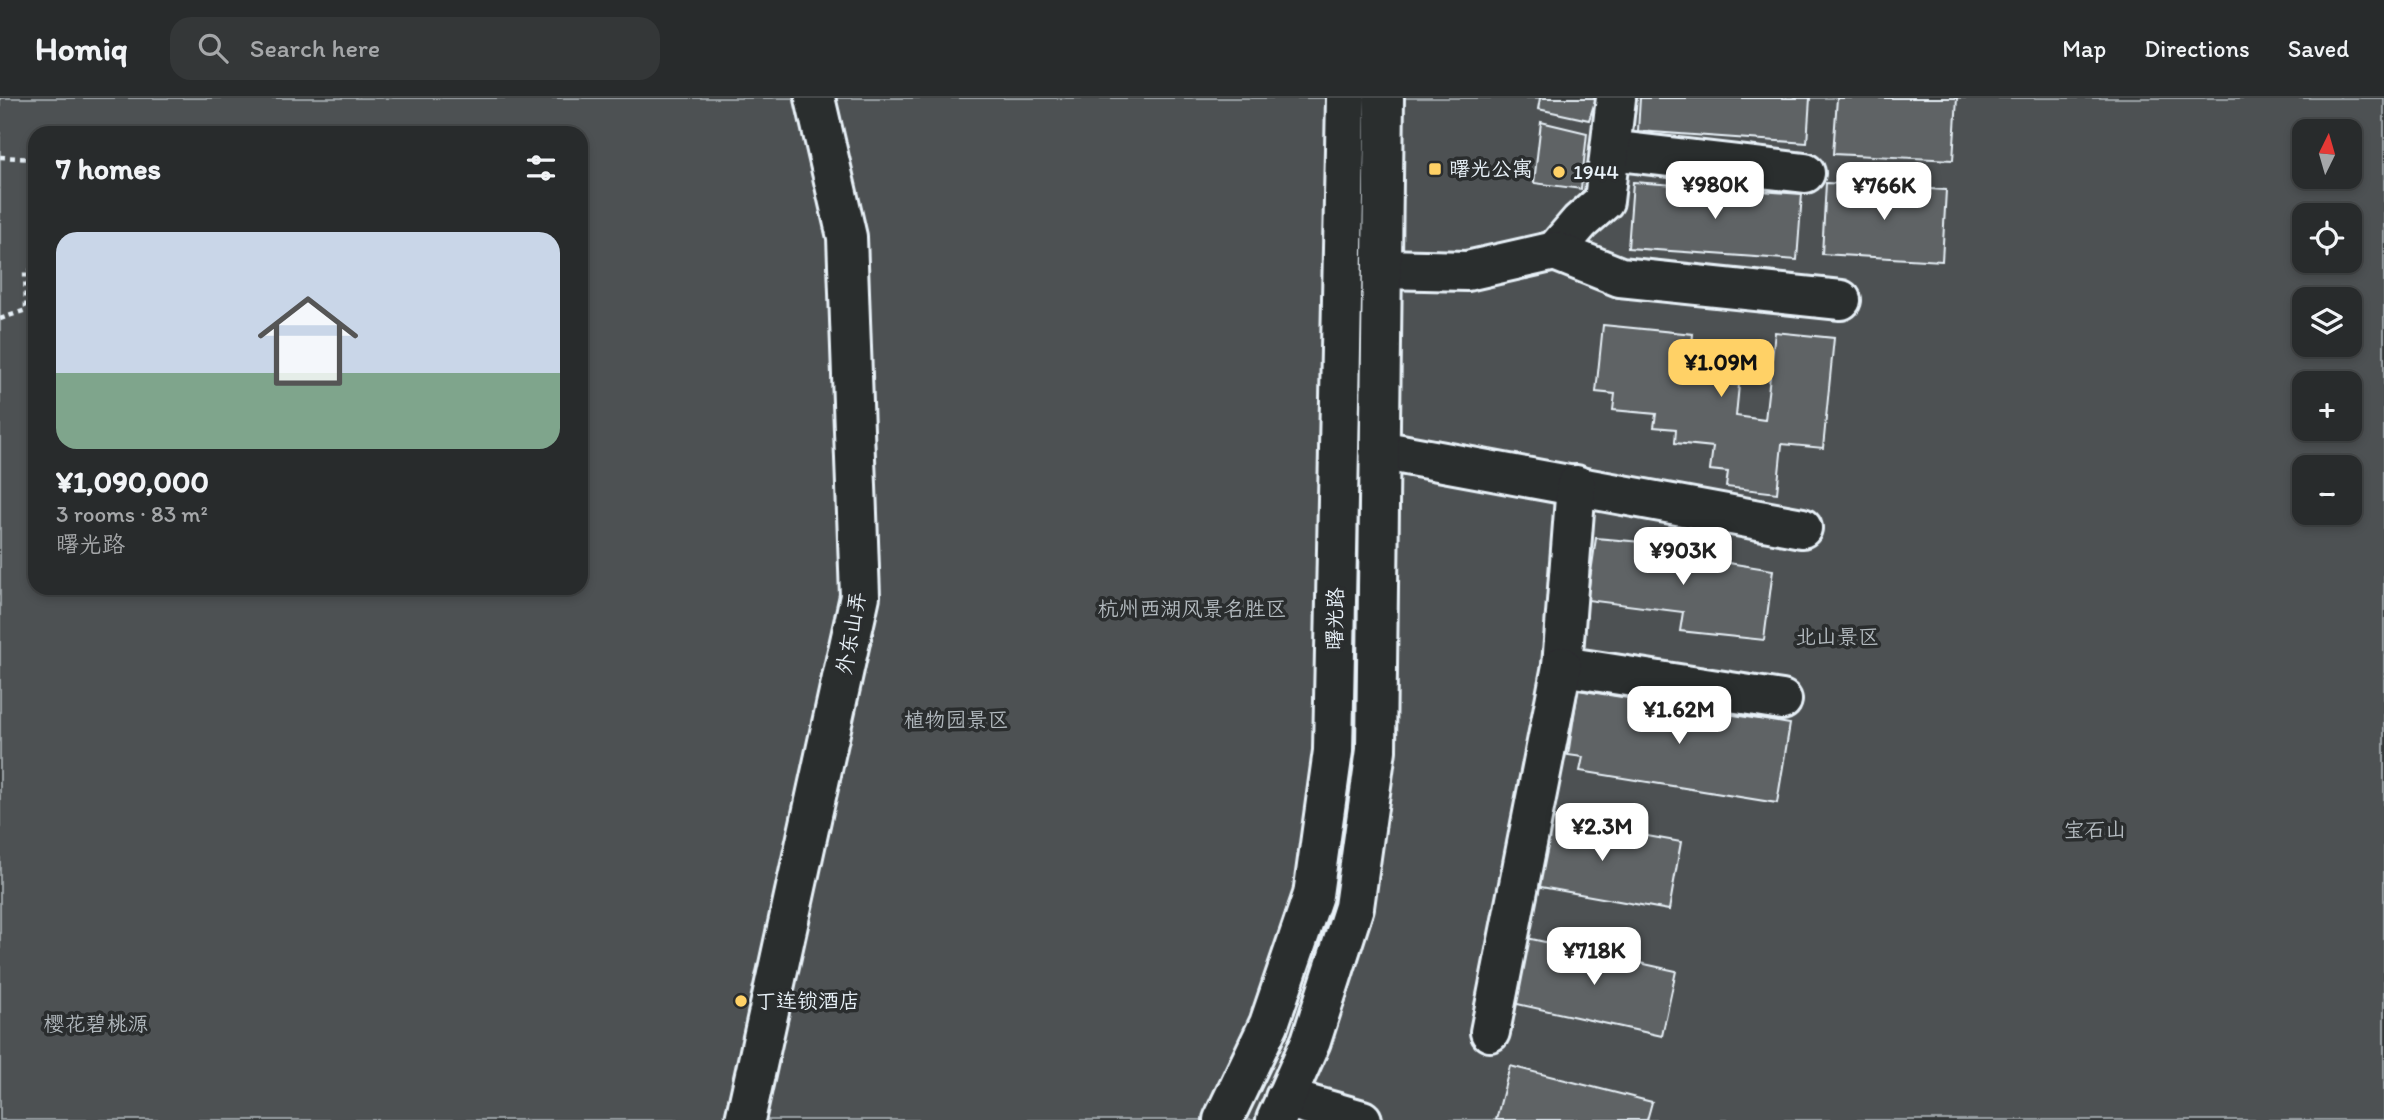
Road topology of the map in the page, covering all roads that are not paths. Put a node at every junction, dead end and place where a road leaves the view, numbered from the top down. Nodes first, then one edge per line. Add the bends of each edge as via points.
1 (815, 98) edge
2 (1346, 98) edge
3 (1384, 98) edge
4 (1616, 98) edge
5 (1610, 150) junction
6 (1805, 173) dead end
7 (1555, 251) junction
8 (1382, 269) junction
9 (1841, 300) dead end
10 (1379, 450) junction
11 (1576, 485) junction
12 (1802, 528) dead end
13 (1562, 666) junction
14 (1782, 700) dead end
15 (1490, 1032) dead end
16 (1280, 1109) edge
17 (745, 1120) edge
18 (1223, 1120) edge
19 (1362, 1120) edge

1 - 17 main road, 外东山弄 via 847,237 860,596
2 - 18 main road, 曙光路 via 1333,751 1313,895 1269,1024
3 - 8 main road, 曙光路
4 - 5 main road
5 - 6 main road
5 - 7 main road via 1604,201
7 - 8 main road via 1467,271
7 - 9 main road via 1620,277
8 - 10 main road, 曙光路
10 - 11 main road
10 - 16 main road, 曙光路 via 1376,750 1356,894 1311,1041
11 - 12 main road
11 - 13 main road
13 - 14 main road
13 - 15 main road
16 - 19 main road

